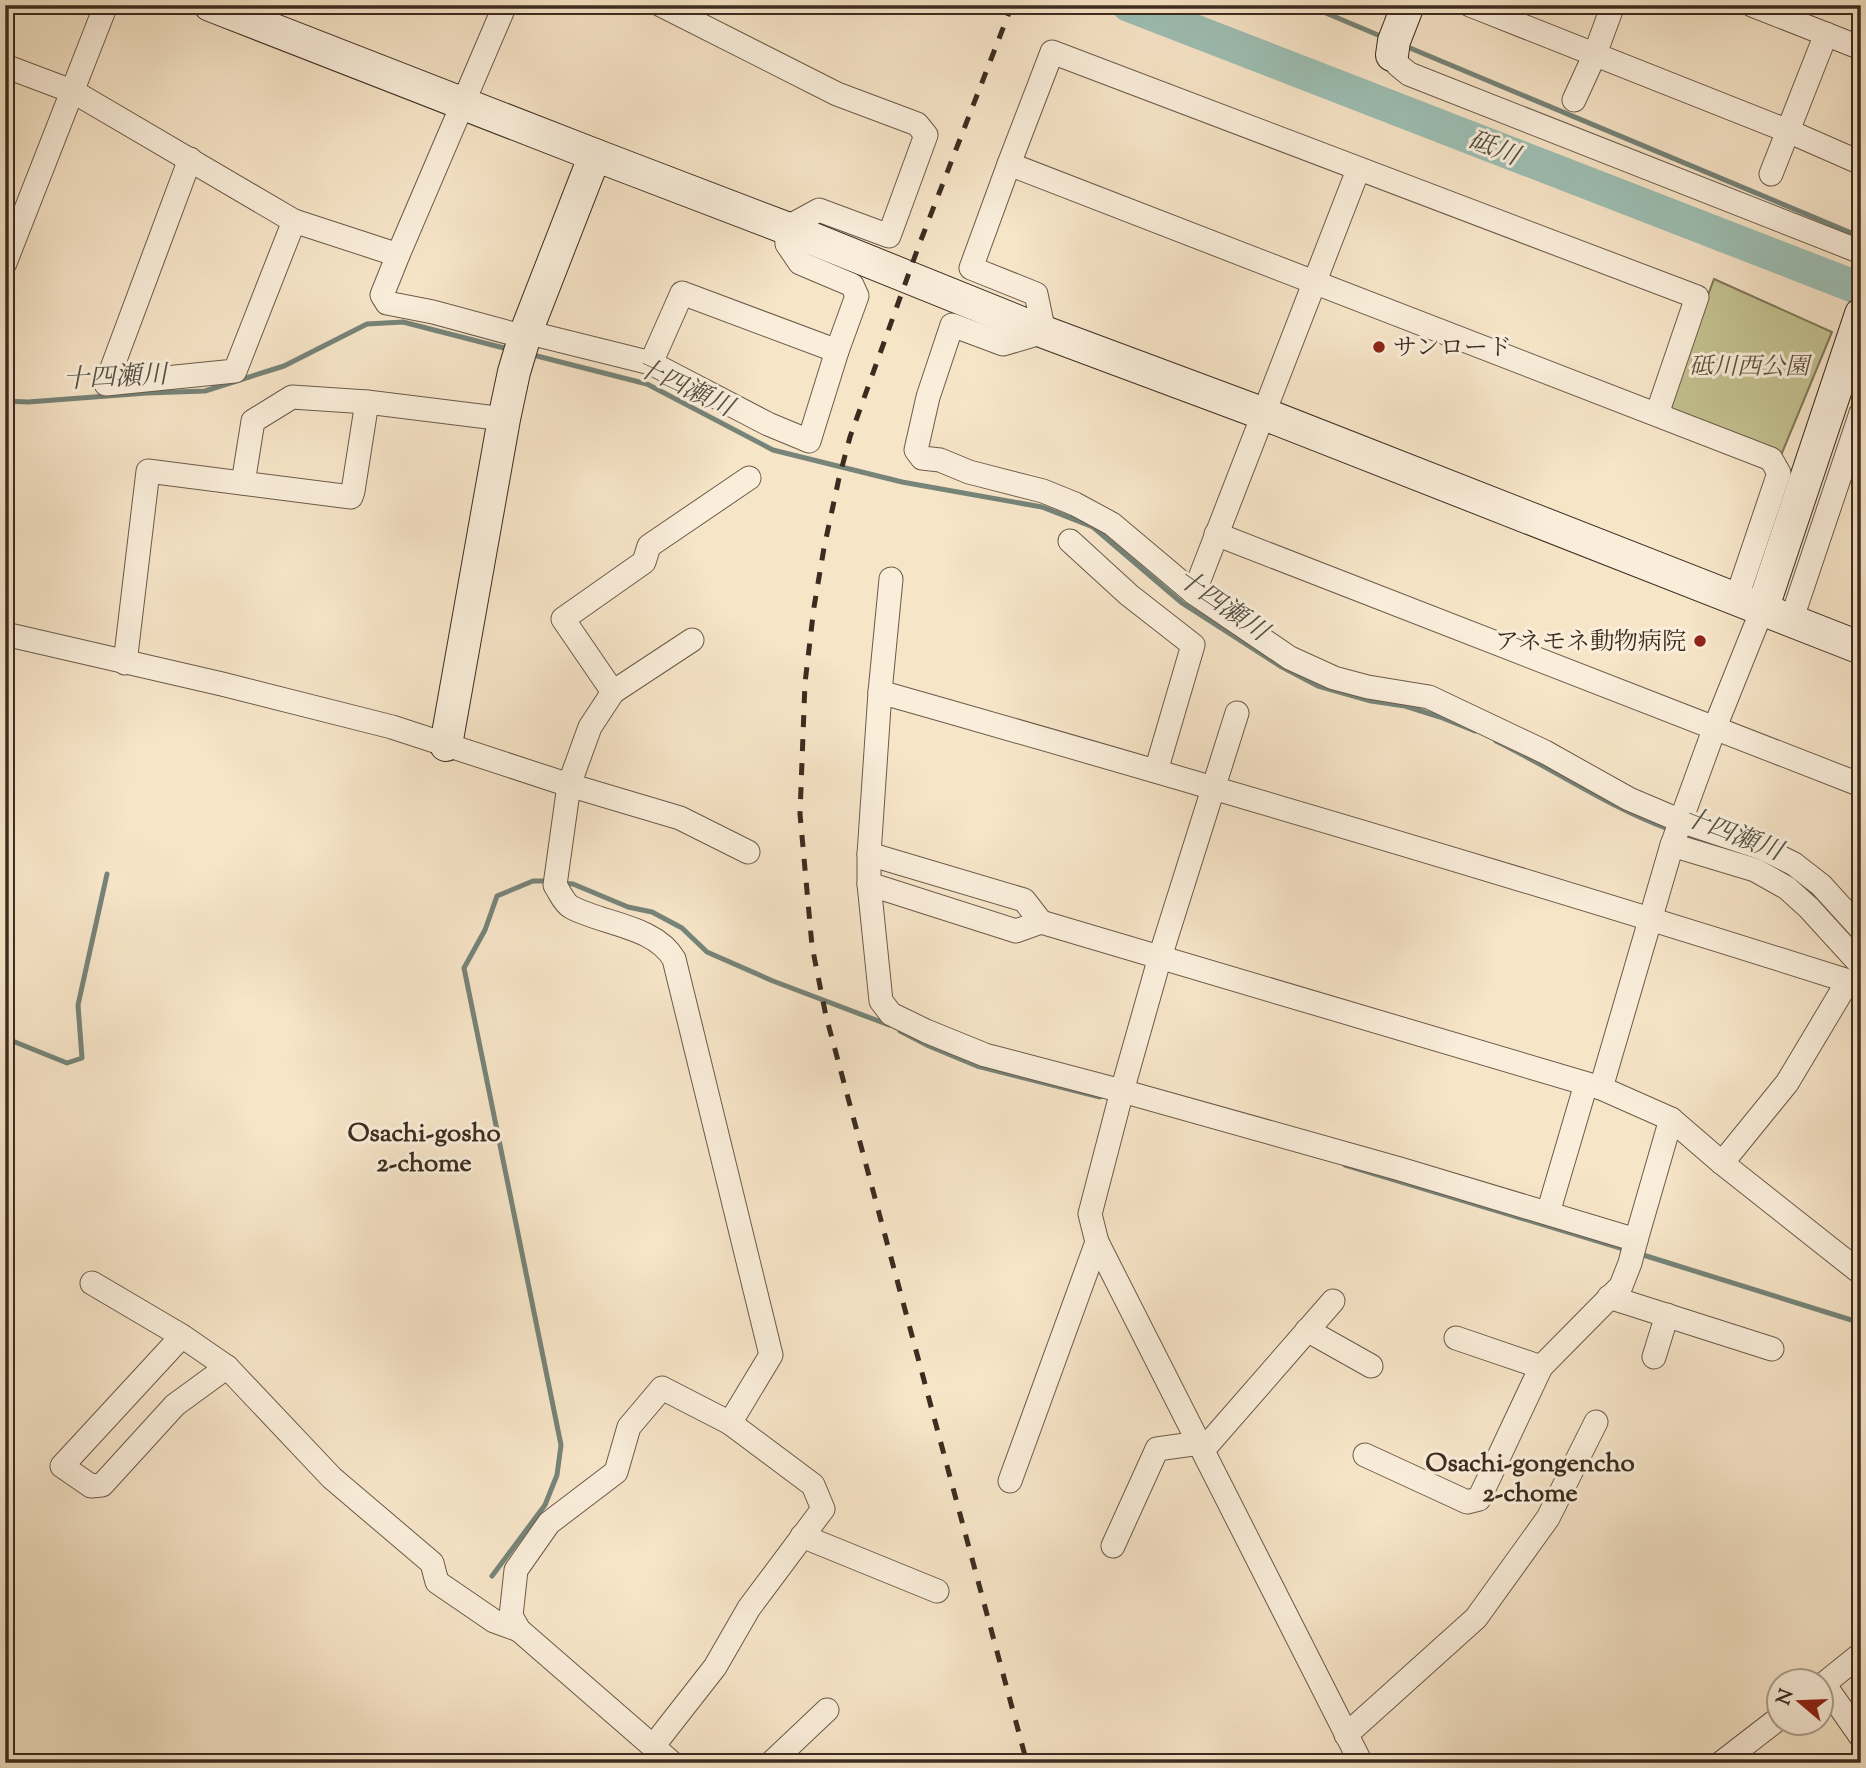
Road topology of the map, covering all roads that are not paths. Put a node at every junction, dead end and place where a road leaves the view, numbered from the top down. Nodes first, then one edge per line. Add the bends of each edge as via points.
1 (106, 5) edge
2 (210, 5) edge
3 (505, 5) edge
4 (661, 5) edge
5 (1408, 5) edge
6 (1469, 5) edge
7 (1614, 5) edge
8 (1752, 5) edge
9 (1826, 34) junction
10 (1861, 48) edge
11 (1595, 54) junction
12 (1392, 55) joint
13 (5, 66) edge
14 (74, 92) junction
15 (1574, 100) dead end
16 (463, 103) junction
17 (1788, 131) junction
18 (596, 155) junction
19 (190, 159) junction
20 (1861, 163) edge
21 (1009, 164) junction
22 (1358, 170) junction
23 (1771, 174) dead end
24 (294, 221) junction
25 (786, 228) junction
26 (1861, 252) edge
27 (398, 255) junction
28 (5, 263) edge
29 (1315, 282) junction
30 (1858, 322) edge
31 (1044, 332) junction
32 (525, 335) junction
33 (836, 351) junction
34 (651, 363) junction
35 (367, 402) junction
36 (1861, 413) edge
37 (1264, 414) junction
38 (1657, 414) junction
39 (504, 419) junction
40 (749, 478) dead end
41 (243, 483) junction
42 (1216, 534) junction
43 (1070, 541) dead end
44 (891, 579) dead end
45 (1194, 593) junction
46 (1749, 605) junction
47 (1791, 621) junction
48 (5, 634) edge
49 (692, 640) dead end
50 (1861, 648) edge
51 (125, 663) junction
52 (613, 692) junction
53 (880, 692) junction
54 (1237, 713) dead end
55 (1715, 727) junction
56 (446, 744) junction
57 (1156, 771) junction
58 (569, 785) junction
59 (1861, 785) edge
60 (1214, 788) junction
61 (1681, 821) junction
62 (1672, 845) junction
63 (748, 852) dead end
64 (869, 854) junction
65 (869, 884) junction
66 (1651, 918) junction
67 (1041, 922) junction
68 (1861, 929) edge
69 (1160, 957) junction
70 (1861, 965) edge
71 (1594, 1086) junction
72 (1122, 1091) junction
73 (1671, 1119) junction
74 (1722, 1164) junction
75 (1548, 1213) junction
76 (1636, 1240) junction
77 (1097, 1242) junction
78 (1861, 1273) edge
79 (92, 1283) dead end
80 (1609, 1297) junction
81 (1333, 1301) dead end
82 (1667, 1315) junction
83 (1307, 1330) junction
84 (182, 1336) junction
85 (1456, 1338) dead end
86 (1772, 1349) dead end
87 (1654, 1357) dead end
88 (1371, 1366) dead end
89 (227, 1367) junction
90 (1541, 1367) junction
91 (1596, 1422) dead end
92 (730, 1423) junction
93 (1201, 1446) junction
94 (1365, 1455) dead end
95 (1010, 1481) dead end
96 (802, 1536) junction
97 (1113, 1546) dead end
98 (937, 1591) dead end
99 (519, 1630) junction
100 (1861, 1654) edge
101 (1834, 1675) edge
102 (1834, 1701) edge
103 (827, 1710) dead end
104 (1764, 1730) edge
105 (1346, 1735) junction
106 (1861, 1737) edge
107 (653, 1745) junction
108 (672, 1763) edge
109 (771, 1763) edge
110 (1361, 1763) edge
111 (1721, 1763) edge

1 - 14 street
2 - 16 street
3 - 16 street
4 - 25 street via 837,94 918,124 926,135 889,236 819,210
5 - 12 street
6 - 11 street
7 - 11 street
8 - 9 street
9 - 10 street
9 - 17 street
11 - 15 street
11 - 17 street
12 - 26 street via 1409,74
13 - 14 street
14 - 19 street
14 - 28 street
16 - 18 street
16 - 27 street
17 - 20 street
17 - 23 street
18 - 25 street
18 - 32 street
19 - 24 street
19 - 24 street via 106,384 235,371
21 - 22 street via 1052,52
21 - 29 street
21 - 31 street via 971,268 1036,294
22 - 29 street
22 - 38 street via 1696,298
24 - 27 street
25 - 31 street
25 - 33 street via 787,244 800,263 852,285 857,296
27 - 32 street via 382,295 387,303
29 - 37 street
29 - 38 street
30 - 46 street
31 - 37 street
31 - 45 street via 1003,344 952,326 916,450 922,458 1075,504 1112,524
32 - 34 street
32 - 39 street
33 - 34 street via 682,293
33 - 34 street via 809,441
35 - 39 street
35 - 41 street via 292,397 253,421
35 - 41 street via 351,496
36 - 47 street
37 - 42 street
37 - 46 street
38 - 46 street via 1771,459 1779,473
39 - 56 street
40 - 52 street via 649,546 644,562 564,619
41 - 51 street via 149,471
42 - 45 street
42 - 55 street
43 - 57 street via 1194,645
44 - 53 street
45 - 61 street via 1290,659 1334,678 1429,697
46 - 47 street
46 - 55 street
47 - 50 street
48 - 51 street
49 - 52 street
51 - 56 street
52 - 58 street via 590,727
53 - 57 street
53 - 64 street
54 - 60 street
55 - 59 street
55 - 61 street
56 - 58 street
57 - 60 street
58 - 63 street via 680,818
58 - 92 street via 555,884 569,906 651,938 674,959 771,1355
60 - 66 street
60 - 69 street
61 - 62 street
61 - 68 street via 1762,848 1794,864 1821,885
62 - 66 street
62 - 70 street via 1755,870 1787,888
64 - 65 street
64 - 67 street via 1024,900
65 - 67 street via 1016,931
65 - 72 street via 881,1001 891,1014 985,1055
66 - 71 street
66 - 74 street via 1848,981 1787,1083
67 - 69 street
69 - 71 street
69 - 72 street
71 - 73 street
71 - 75 street
72 - 75 street
72 - 77 street via 1090,1214
73 - 74 street
73 - 76 street
74 - 78 street
75 - 76 street
76 - 80 street via 1621,1286
77 - 93 street
77 - 95 street
79 - 84 street
80 - 82 street
80 - 90 street
81 - 83 street
82 - 86 street
82 - 87 street
83 - 88 street
83 - 93 street
84 - 89 street
84 - 89 street via 62,1466 91,1486 102,1485 175,1405
85 - 90 street
89 - 99 street via 332,1478 432,1563 437,1582 494,1621
90 - 94 street via 1479,1499 1467,1502
91 - 105 street via 1548,1518 1476,1618
92 - 96 street via 813,1485 823,1509
92 - 99 street via 662,1388 629,1426 616,1472 549,1523 516,1570 511,1616
93 - 97 street via 1157,1449
93 - 105 street
96 - 98 street
96 - 107 street via 749,1608 715,1667
99 - 107 street
100 - 101 street
102 - 106 street
103 - 109 street
104 - 111 street
105 - 110 street
107 - 108 street

